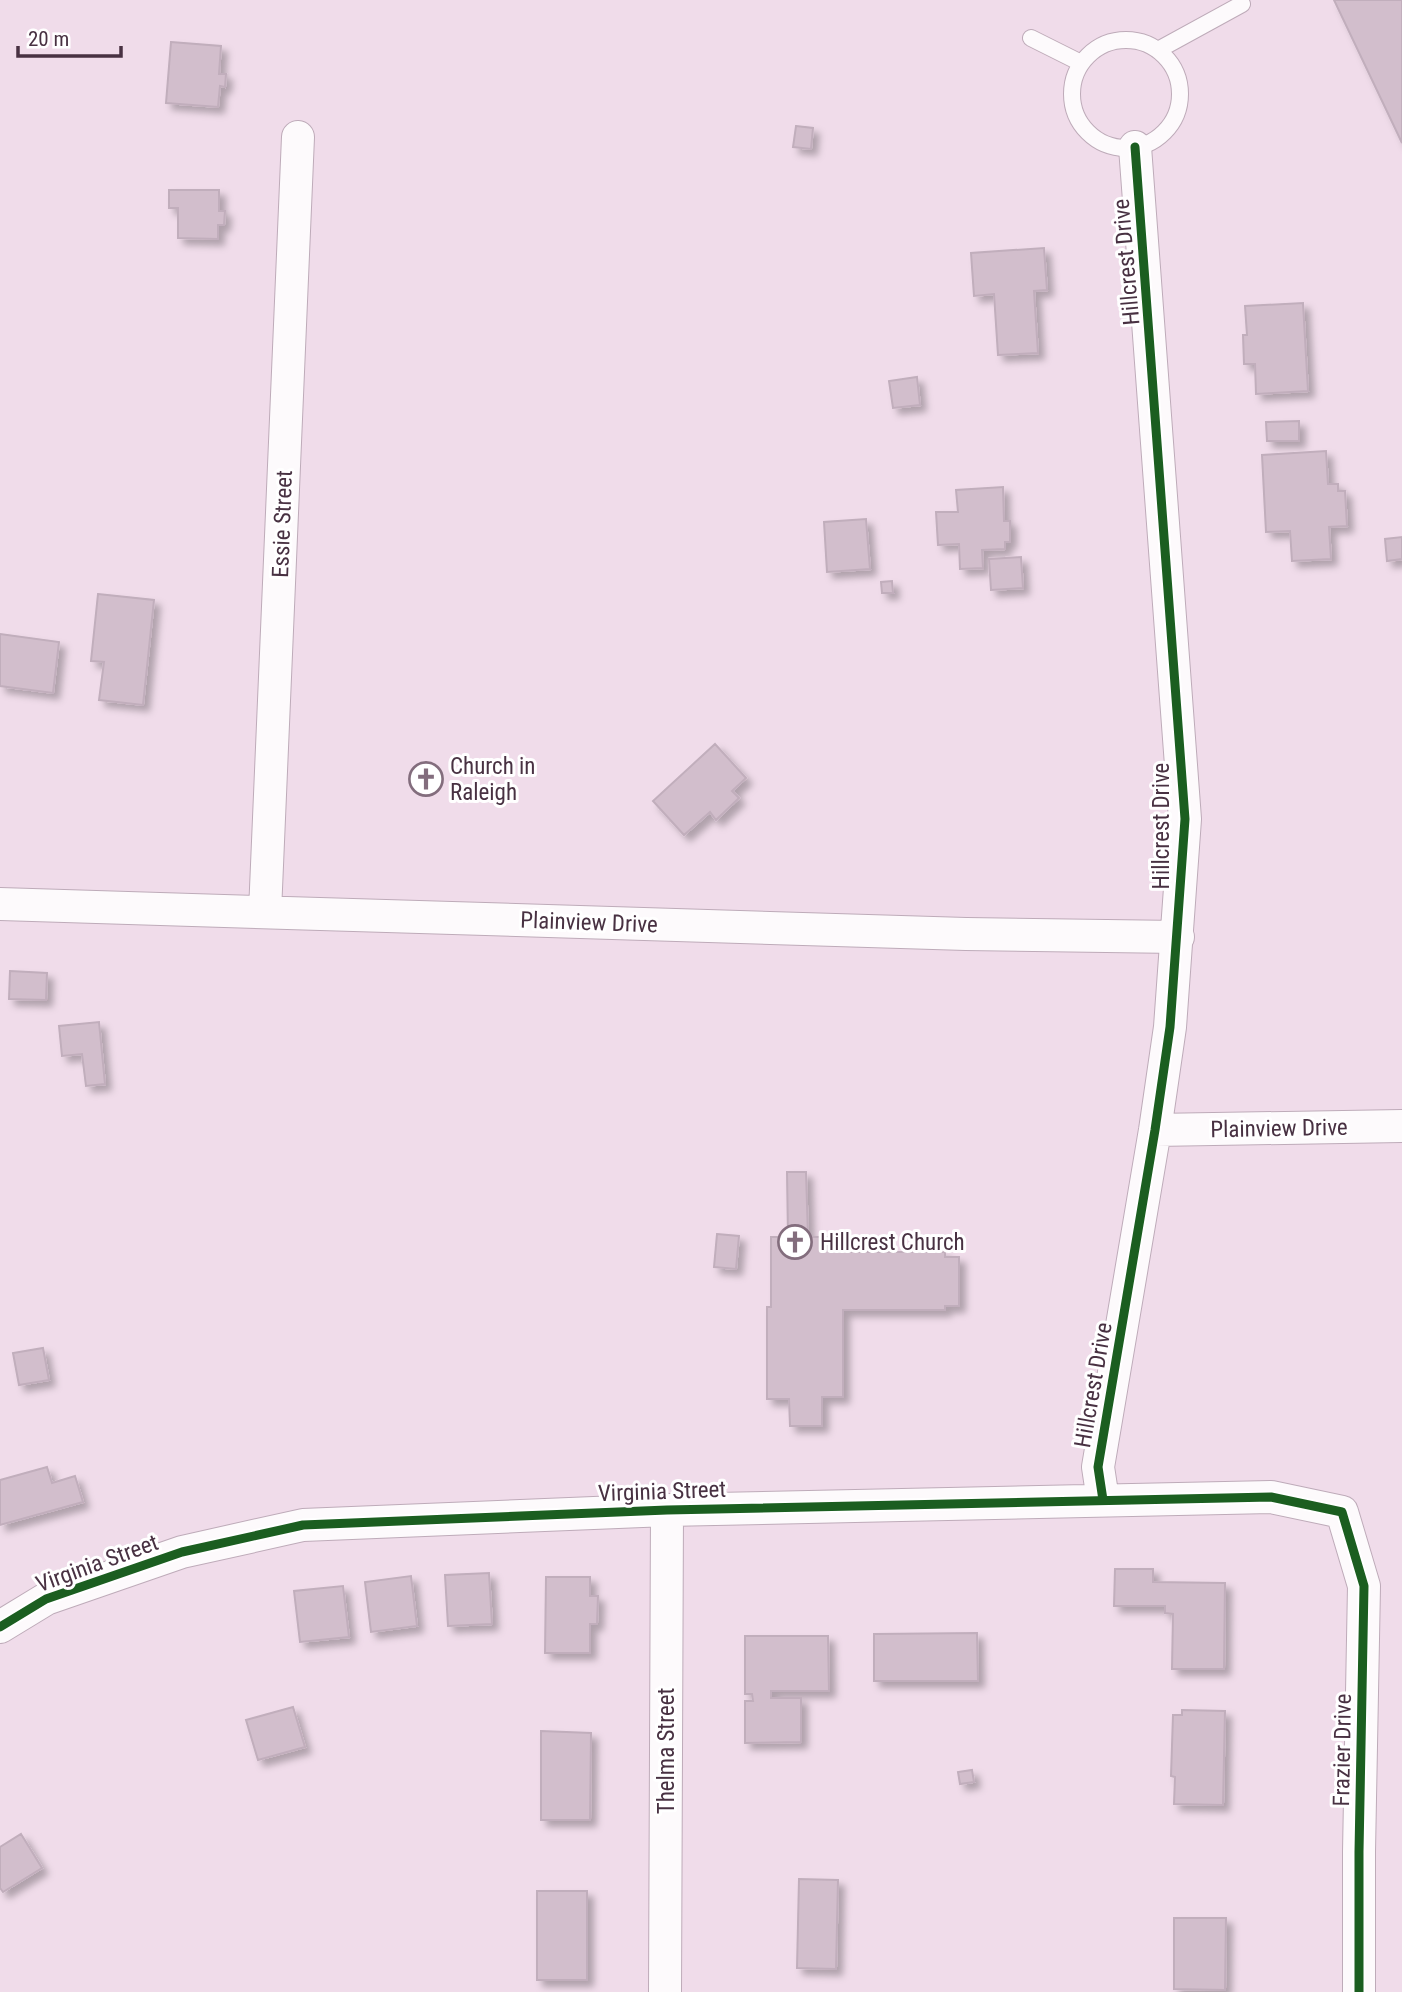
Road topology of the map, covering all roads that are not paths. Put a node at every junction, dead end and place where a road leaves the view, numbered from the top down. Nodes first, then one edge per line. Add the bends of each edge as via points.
1 (1242, 4) dead end
2 (1031, 37) dead end
3 (1158, 50) junction
4 (1081, 63) junction
5 (298, 136) dead end
6 (1135, 147) junction
7 (0, 904) edge
8 (265, 912) junction
9 (1178, 937) junction
10 (1402, 1126) edge
11 (1155, 1130) junction
12 (1103, 1500) junction
13 (667, 1510) junction
14 (1342, 1512) joint
15 (0, 1627) edge
16 (664, 1992) edge
17 (1360, 1992) edge

1 - 3 lane
2 - 4 lane
3 - 4 lane via 1126,39 1108,42
3 - 6 lane via 1178,78 1176,114 1167,129
4 - 6 lane via 1071,97 1085,130 1117,148
5 - 8 street, Essie Street
6 - 9 street, Hillcrest Drive via 1185,820
7 - 8 street, Plainview Drive
8 - 9 street, Plainview Drive
9 - 11 street, Hillcrest Drive
10 - 11 street, Plainview Drive
11 - 12 street, Hillcrest Drive via 1098,1467
12 - 13 street, Virginia Street
12 - 14 street, Virginia Street via 1271,1497
13 - 15 street, Virginia Street via 303,1525 182,1552 46,1599
13 - 16 street, Thelma Street
14 - 17 street, Frazier Drive via 1364,1586

